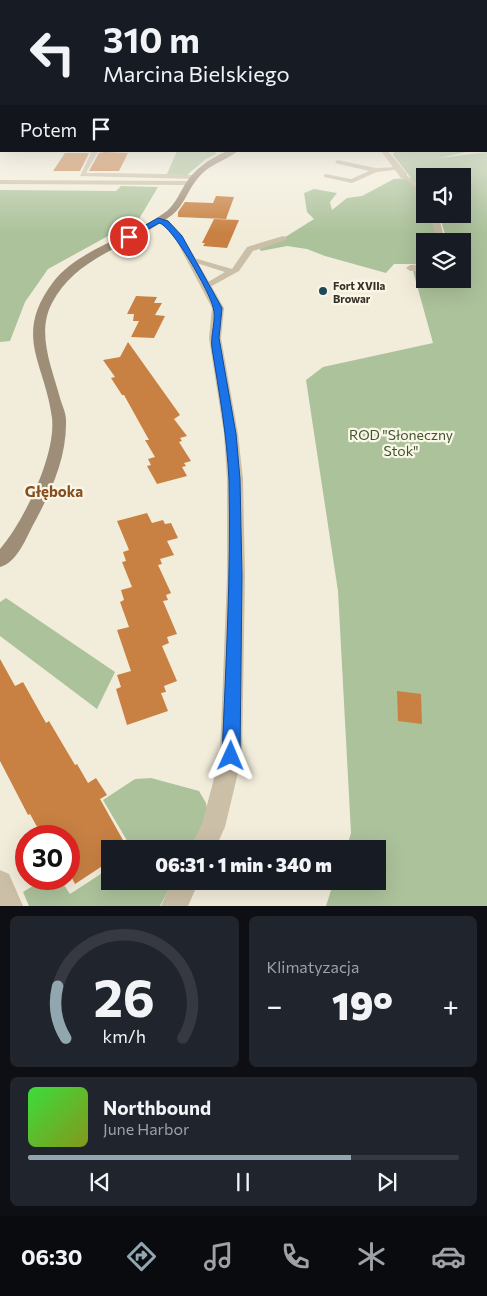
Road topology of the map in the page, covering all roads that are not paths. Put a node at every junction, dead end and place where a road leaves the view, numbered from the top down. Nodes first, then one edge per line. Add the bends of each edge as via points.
1 (94, 152) edge
2 (234, 152) edge
3 (385, 152) edge
4 (337, 162) dead end
5 (399, 169) junction
6 (376, 170) junction
7 (326, 176) dead end
8 (404, 176) joint
9 (193, 180) junction
10 (0, 182) edge
11 (416, 185) edge
12 (158, 220) junction
13 (282, 238) dead end
14 (194, 261) junction
15 (410, 268) dead end
16 (416, 268) edge
17 (233, 272) junction
18 (207, 285) junction
19 (0, 561) edge
20 (206, 840) edge
21 (0, 883) edge
22 (182, 890) edge
23 (10, 906) edge
24 (174, 906) edge

1 - 9 lane via 82,175
2 - 9 street via 212,162
3 - 5 street
4 - 6 lane
5 - 6 lane
5 - 8 street
6 - 7 lane via 352,181
8 - 11 lane
9 - 10 street
9 - 12 street via 178,204
12 - 14 street via 165,222 179,237
12 - 19 street via 76,266 58,282 45,305 39,346 59,418 58,439 46,486 16,542
13 - 17 lane via 250,249
14 - 17 lane
14 - 18 street
15 - 16 lane
17 - 18 lane
18 - 20 street via 218,308 215,338 231,434 236,576 231,756 213,827
21 - 23 street
22 - 24 street

